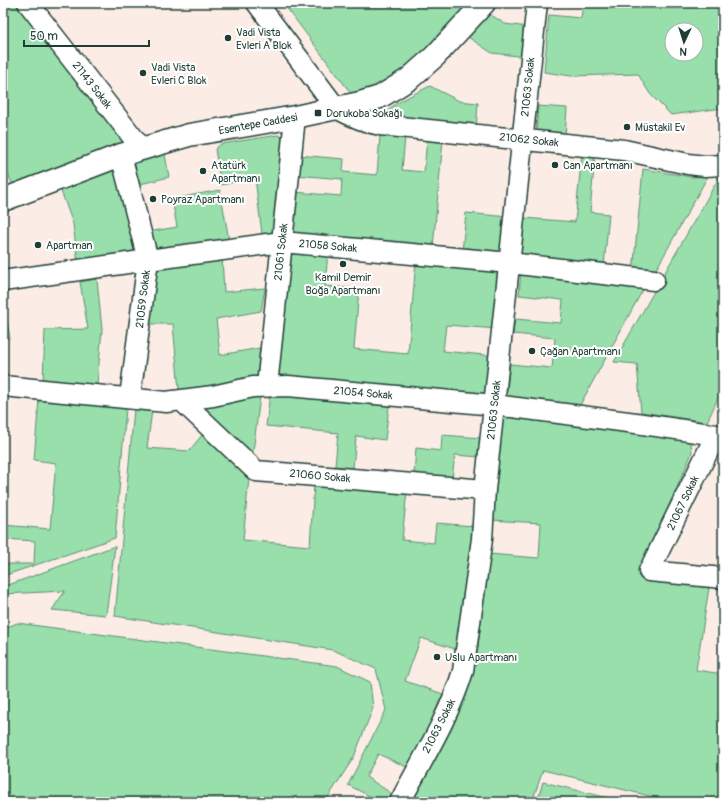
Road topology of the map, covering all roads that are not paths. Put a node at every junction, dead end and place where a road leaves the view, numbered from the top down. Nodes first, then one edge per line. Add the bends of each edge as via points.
1 (28, 3) edge
2 (257, 3) edge
3 (484, 3) edge
4 (537, 3) edge
5 (336, 108) junction
6 (295, 118) junction
7 (523, 139) junction
8 (142, 149) junction
9 (121, 155) junction
10 (723, 165) edge
11 (4, 197) edge
12 (282, 242) junction
13 (148, 260) junction
14 (510, 263) junction
15 (654, 280) dead end
16 (3, 281) edge
17 (3, 386) edge
18 (267, 386) junction
19 (130, 397) junction
20 (182, 401) junction
21 (495, 405) junction
22 (720, 436) edge
23 (485, 490) junction
24 (723, 578) edge
25 (400, 802) edge

1 - 8 street, 21143 Sokak
2 - 5 street
3 - 5 main road, Esentepe Caddesi via 435,56 409,79 380,97
4 - 7 street, 21063 Sokak
5 - 6 main road, Esentepe Caddesi
5 - 7 street, 21062 Sokak via 368,123
6 - 8 main road, Esentepe Caddesi via 189,135
6 - 12 street, 21061 Sokak
7 - 10 street, 21062 Sokak via 624,150 688,164
7 - 14 street, 21063 Sokak
8 - 9 main road, Esentepe Caddesi
9 - 11 main road, Esentepe Caddesi
9 - 13 street, 21059 Sokak
12 - 13 street, 21058 Sokak
12 - 14 street, 21058 Sokak
12 - 18 street, 21061 Sokak
13 - 16 street, 21058 Sokak
13 - 19 street, 21059 Sokak
14 - 15 street, 21058 Sokak
14 - 21 street, 21063 Sokak
17 - 19 street, 21054 Sokak
18 - 20 street, 21054 Sokak
18 - 21 street, 21054 Sokak
19 - 20 street, 21054 Sokak via 166,402
20 - 23 street, 21060 Sokak via 256,471
21 - 22 street, 21054 Sokak
21 - 23 street, 21063 Sokak
22 - 24 street, 21067 Sokak via 649,571
23 - 25 street, 21063 Sokak via 482,540 464,671 449,707

